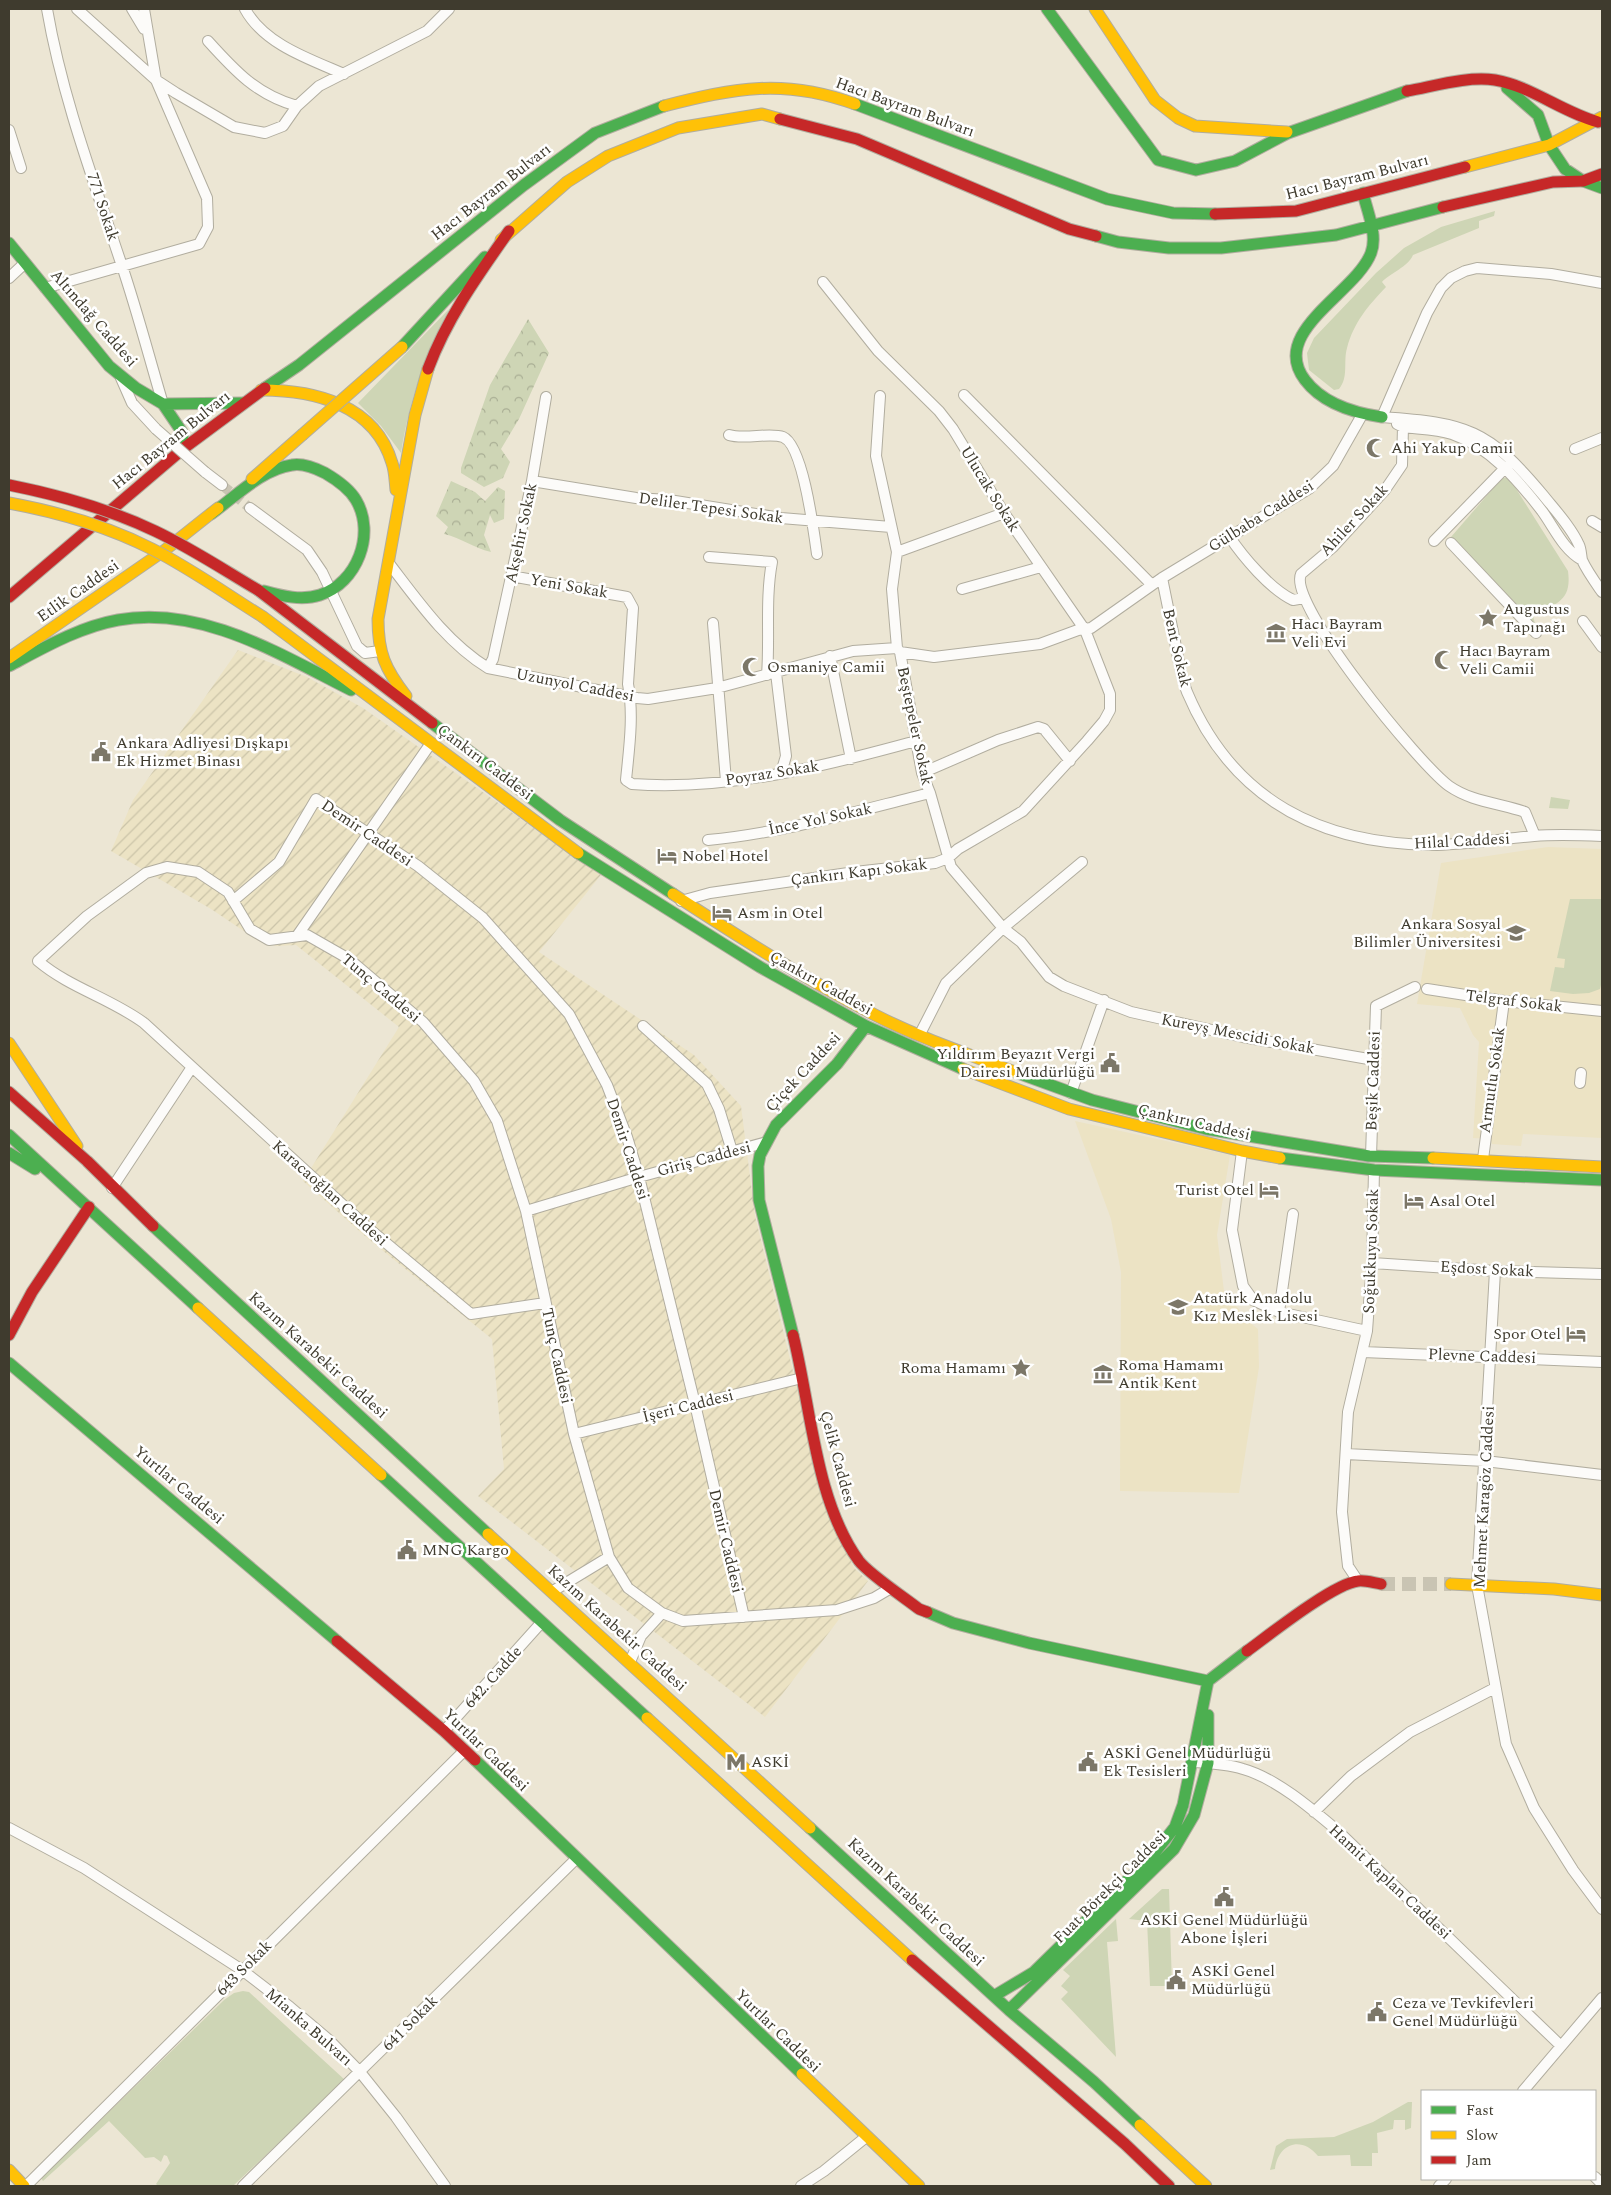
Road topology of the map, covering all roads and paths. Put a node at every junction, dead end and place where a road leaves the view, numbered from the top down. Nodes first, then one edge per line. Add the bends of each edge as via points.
1 (47, 9) edge
2 (77, 9) edge
3 (132, 9) edge
4 (144, 9) edge
5 (245, 9) edge
6 (448, 9) edge
7 (1048, 9) edge
8 (1095, 9) edge
9 (147, 34) junction
10 (208, 41) dead end
11 (344, 74) junction
12 (156, 80) junction
13 (1501, 83) junction
14 (297, 106) junction
15 (1599, 121) edge
16 (9, 130) edge
17 (1288, 132) junction
18 (1549, 145) junction
19 (21, 168) dead end
20 (1602, 174) edge
21 (1583, 181) junction
22 (1602, 188) edge
23 (1363, 193) junction
24 (1371, 226) junction
25 (509, 231) junction
26 (9, 244) edge
27 (25, 263) junction
28 (122, 267) junction
29 (9, 278) edge
30 (823, 282) dead end
31 (1602, 283) edge
32 (45, 288) junction
33 (121, 377) junction
34 (261, 390) junction
35 (964, 395) dead end
36 (880, 396) dead end
37 (546, 397) dead end
38 (243, 403) junction
39 (163, 404) junction
40 (1362, 415) junction
41 (1382, 417) junction
42 (1403, 427) junction
43 (728, 435) dead end
44 (1602, 438) edge
45 (184, 448) junction
46 (1575, 449) dead end
47 (1508, 465) junction
48 (532, 481) junction
49 (9, 485) edge
50 (222, 485) tunnel mouth
51 (9, 503) edge
52 (250, 508) tunnel mouth
53 (1004, 513) junction
54 (211, 514) junction
55 (812, 521) junction
56 (1592, 521) dead end
57 (396, 524) junction
58 (891, 526) junction
59 (1602, 527) edge
60 (1229, 536) junction
61 (1434, 541) dead end
62 (1451, 543) dead end
63 (897, 552) junction
64 (816, 554) dead end
65 (709, 557) dead end
66 (388, 562) junction
67 (1041, 567) junction
68 (511, 576) junction
69 (1162, 578) junction
70 (1151, 584) junction
71 (962, 589) dead end
72 (258, 590) junction
73 (330, 590) junction
74 (1602, 592) edge
75 (9, 597) edge
76 (1304, 598) junction
77 (1583, 620) dead end
78 (713, 623) dead end
79 (1085, 630) junction
80 (1536, 633) dead end
81 (1602, 647) edge
82 (898, 650) junction
83 (380, 651) junction
84 (830, 656) junction
85 (9, 658) edge
86 (9, 666) edge
87 (488, 668) junction
88 (772, 674) junction
89 (717, 688) junction
90 (630, 695) junction
91 (390, 710) junction
92 (416, 710) junction
93 (916, 741) junction
94 (1214, 742) joint
95 (432, 743) junction
96 (851, 759) junction
97 (1070, 761) junction
98 (922, 772) junction
99 (781, 773) junction
100 (726, 781) junction
101 (930, 793) junction
102 (366, 833) junction
103 (1535, 836) junction
104 (1602, 836) edge
105 (708, 840) dead end
106 (948, 858) junction
107 (1082, 862) dead end
108 (233, 901) junction
109 (681, 901) junction
110 (1003, 928) junction
111 (297, 936) junction
112 (1415, 987) dead end
113 (1427, 989) dead end
114 (1104, 1000) junction
115 (1504, 1001) junction
116 (1602, 1011) edge
117 (643, 1026) dead end
118 (866, 1026) junction
119 (920, 1034) junction
120 (9, 1044) edge
121 (1374, 1060) junction
122 (192, 1068) junction
123 (9, 1092) edge
124 (1071, 1093) junction
125 (9, 1135) edge
126 (767, 1142) junction
127 (732, 1151) junction
128 (1242, 1151) junction
129 (9, 1153) edge
130 (1371, 1156) junction
131 (1483, 1159) junction
132 (87, 1162) junction
133 (1602, 1167) edge
134 (1374, 1170) junction
135 (639, 1177) junction
136 (1602, 1180) edge
137 (64, 1187) junction
138 (112, 1188) junction
139 (89, 1207) junction
140 (526, 1212) junction
141 (1293, 1214) dead end
142 (1372, 1263) junction
143 (1495, 1271) junction
144 (1602, 1274) edge
145 (545, 1303) junction
146 (1279, 1312) junction
147 (1367, 1331) junction
148 (9, 1335) edge
149 (1363, 1352) junction
150 (1491, 1356) junction
151 (1602, 1362) edge
152 (9, 1363) edge
153 (802, 1378) junction
154 (695, 1404) junction
155 (574, 1434) junction
156 (1346, 1454) junction
157 (1485, 1460) junction
158 (1602, 1475) edge
159 (609, 1557) junction
160 (1358, 1581) junction
161 (1381, 1584) tunnel mouth
162 (1451, 1584) tunnel mouth
163 (1478, 1585) junction
164 (891, 1588) junction
165 (553, 1591) junction
166 (1602, 1595) edge
167 (662, 1613) junction
168 (744, 1617) junction
169 (541, 1623) junction
170 (630, 1662) junction
171 (1208, 1680) junction
172 (1495, 1688) junction
173 (444, 1731) junction
174 (464, 1751) junction
175 (1193, 1762) junction
176 (1208, 1763) junction
177 (1314, 1812) junction
178 (9, 1828) edge
179 (576, 1859) junction
180 (1602, 1909) edge
181 (242, 1970) junction
182 (994, 1996) junction
183 (1602, 1998) edge
184 (1009, 2010) junction
185 (1561, 2046) junction
186 (360, 2072) junction
187 (1524, 2090) edge
188 (866, 2137) junction
189 (9, 2170) edge
190 (25, 2186) edge
191 (243, 2186) edge
192 (445, 2186) edge
193 (801, 2186) edge
194 (919, 2186) edge
195 (1170, 2186) edge
196 (1206, 2186) edge

1 - 28 street, 771 Sokak via 54,50 76,127
2 - 12 street
3 - 9 street
4 - 9 street
5 - 11 street via 261,30 302,56
6 - 11 street via 427,31
7 - 17 main road via 1158,160 1196,170 1235,161
8 - 17 main road via 1155,100 1178,118 1195,126
9 - 12 street
10 - 14 street via 234,71 274,100
11 - 14 street via 319,86
12 - 14 street via 234,126 265,133 283,126
12 - 28 street via 207,198 208,227 199,244
13 - 15 main road via 1528,90 1558,107
13 - 17 main road via 1490,78 1406,91
13 - 18 main road via 1538,115
15 - 18 main road, Hacı Bayram Bulvarı
16 - 19 street
18 - 21 main road via 1564,169
18 - 23 main road, Hacı Bayram Bulvarı
20 - 21 main road
21 - 22 main road
21 - 24 main road via 1553,182 1493,194
23 - 24 main road
23 - 34 main road, Hacı Bayram Bulvarı via 1296,210 1220,214 1156,210 1107,199 832,96 787,87 724,91 657,108 595,133 524,185 299,365
24 - 25 main road via 1306,240 1221,248 1169,248 1118,242 1070,229 857,139 762,114 678,128 608,156 567,182
24 - 40 main road via 1374,241 1367,260 1298,340 1294,362 1296,371 1314,390 1338,406
25 - 54 main road, bridge via 402,347
25 - 57 main road via 463,297 434,353 412,427
26 - 27 main road, Altındağ Caddesi
27 - 29 street
27 - 32 main road, Altındağ Caddesi
28 - 32 street
28 - 39 street, 771 Sokak
30 - 53 street, Ulucak Sokak via 878,350 939,411
31 - 41 street via 1473,268 1447,281 1427,313
32 - 33 main road, Altındağ Caddesi
33 - 39 main road, Altındağ Caddesi
33 - 50 street, bridge via 132,403 156,429
34 - 38 main road, Hacı Bayram Bulvarı
34 - 57 main road via 304,392 350,408 367,420 380,436 391,459 396,477
35 - 70 street
36 - 58 street, Beştepeler Sokak via 876,456
37 - 48 street, Akşehir Sokak
38 - 39 main road
38 - 45 main road, Hacı Bayram Bulvarı
39 - 45 main road, Altındağ Caddesi via 182,432
40 - 41 main road
40 - 60 street, Gülbaba Caddesi via 1333,466 1310,488
41 - 42 street
41 - 47 street via 1438,422 1474,431 1502,450
42 - 47 street via 1452,434
42 - 76 street, Ahiler Sokak via 1402,464 1385,490 1333,547 1301,574 1299,579
43 - 55 street via 783,437 791,444 802,470
44 - 46 street
45 - 75 main road, Hacı Bayram Bulvarı
47 - 61 street
47 - 74 street via 1559,514 1580,545 1582,560
48 - 55 street, Deliler Tepesi Sokak
48 - 68 street, Akşehir Sokak
49 - 72 main road, Çankırı Caddesi, bridge via 102,510 155,531
51 - 91 main road, Çankırı Caddesi, bridge via 81,520 134,540 263,618
52 - 73 street via 307,550
53 - 63 street
53 - 67 street, Ulucak Sokak
54 - 73 main road via 277,469 307,465 337,480 358,503 363,537 357,566 349,577
54 - 85 main road, Etlik Caddesi via 165,550
55 - 58 street, Deliler Tepesi Sokak
55 - 64 street
56 - 59 street
57 - 66 main road
58 - 63 street, Beştepeler Sokak
60 - 69 street, Gülbaba Caddesi
60 - 76 street via 1247,561 1279,590 1293,600
62 - 80 street
63 - 82 street, Beştepeler Sokak via 892,590
65 - 88 street via 772,562 767,618
66 - 83 main road via 377,619
66 - 87 street, Uzunyol Caddesi via 439,627 468,656
67 - 71 street
67 - 79 street, Ulucak Sokak
68 - 87 street, Akşehir Sokak via 493,659
68 - 90 street, Yeni Sokak via 627,597 633,608
69 - 70 street, Gülbaba Caddesi
69 - 94 street, Bent Sokak via 1186,691
70 - 79 street, Gülbaba Caddesi
72 - 73 main road via 302,597
72 - 92 main road, Çankırı Caddesi
73 - 83 street via 357,646 365,653
76 - 103 street, Ahiler Sokak via 1341,660 1434,774 1467,796 1525,812
77 - 81 street
78 - 89 street
79 - 82 street, Uzunyol Caddesi via 1040,644 934,657
79 - 97 street, Ulucak Sokak via 1110,694 1110,710
82 - 84 street, Uzunyol Caddesi via 853,651
82 - 93 street, Beştepeler Sokak
83 - 92 main road via 390,676
84 - 88 street, Uzunyol Caddesi
84 - 96 street
86 - 91 main road via 59,640 118,620 184,620 225,631 276,653
87 - 90 street, Uzunyol Caddesi
88 - 89 street, Uzunyol Caddesi
88 - 99 street via 786,756
89 - 90 street, Uzunyol Caddesi via 648,698
89 - 100 street
90 - 100 street, Poyraz Sokak via 626,780 645,785
91 - 95 main road, Çankırı Caddesi
92 - 109 main road, Çankırı Caddesi via 560,820
93 - 96 street, Poyraz Sokak
93 - 98 street, Beştepeler Sokak
94 - 103 street, Hilal Caddesi via 1240,776 1267,799 1293,815 1338,831 1395,842 1437,845
95 - 102 street
95 - 118 main road, Çankırı Caddesi via 580,854 760,968
96 - 99 street, Poyraz Sokak
97 - 98 street via 1044,729 1038,727
97 - 106 street via 1023,811
98 - 101 street, Beştepeler Sokak
99 - 100 street, Poyraz Sokak
101 - 105 street, İnce Yol Sokak via 836,816
101 - 106 street, Beştepeler Sokak
102 - 108 street, Demir Caddesi via 316,799 279,862
102 - 111 street
102 - 135 street, Demir Caddesi via 418,866 483,918 569,1014 607,1086
103 - 104 street, Hilal Caddesi
106 - 109 street, Çankırı Kapı Sokak via 935,863 710,892
106 - 110 street, Çankırı Kapı Sokak via 950,867
107 - 110 street
108 - 111 street via 250,929 269,940
108 - 122 street, Karacaoğlan Caddesi via 228,892 198,872 168,867 146,873 87,916 38,961 66,982 128,1011
109 - 119 main road, Çankırı Caddesi via 875,1015
110 - 114 street, Çankırı Kapı Sokak via 1021,942 1056,982
110 - 119 street via 946,983
111 - 140 street, Tunç Caddesi via 307,935 349,959 423,1022 474,1081 497,1122
112 - 121 street, Beşik Caddesi via 1376,1006
113 - 115 street, Telgraf Sokak
114 - 121 street, Kureyş Mescidi Sokak via 1131,1012 1243,1038
114 - 124 street
115 - 116 street, Telgraf Sokak
115 - 131 street, Armutlu Sokak
117 - 127 street via 707,1084 720,1109
118 - 126 main road, Çiçek Caddesi via 836,1064 776,1125
118 - 128 main road, Çankırı Caddesi via 989,1080 1069,1109
119 - 124 main road, Çankırı Caddesi
120 - 132 main road
121 - 130 street, Beşik Caddesi
122 - 138 street
122 - 145 street, Karacaoğlan Caddesi via 367,1227 471,1314
123 - 132 main road, Kazım Karabekir Caddesi
124 - 130 main road, Çankırı Caddesi via 1206,1129 1269,1142
125 - 137 main road
126 - 127 street, Giriş Caddesi
126 - 153 main road, Çelik Caddesi via 758,1166 759,1200
127 - 135 street, Giriş Caddesi
128 - 134 main road, Çankırı Caddesi
128 - 146 street via 1232,1230 1243,1286 1253,1300
129 - 137 main road
130 - 131 main road, Çankırı Caddesi
131 - 133 main road, Çankırı Caddesi
132 - 138 main road, Kazım Karabekir Caddesi
134 - 136 main road, Çankırı Caddesi
134 - 142 street, Soğukkuyu Sokak
135 - 140 street, Giriş Caddesi
135 - 154 street, Demir Caddesi
137 - 139 main road
138 - 165 main road, Kazım Karabekir Caddesi
139 - 148 main road via 32,1292
139 - 169 main road
140 - 145 street, Tunç Caddesi
141 - 146 street
142 - 143 street, Eşdost Sokak
142 - 147 street, Soğukkuyu Sokak
143 - 144 street, Eşdost Sokak
143 - 150 street, Mehmet Karagöz Caddesi
145 - 155 street, Tunç Caddesi
146 - 147 street
147 - 149 street, Soğukkuyu Sokak
149 - 150 street, Plevne Caddesi
149 - 156 street, Soğukkuyu Sokak via 1348,1412
150 - 151 street, Plevne Caddesi
150 - 157 street, Mehmet Karagöz Caddesi
152 - 173 main road, Yurtlar Caddesi
153 - 154 street, İşeri Caddesi
153 - 164 main road, Çelik Caddesi via 822,1475 836,1516 860,1562
154 - 155 street, İşeri Caddesi
154 - 168 street, Demir Caddesi
155 - 159 street, Tunç Caddesi
156 - 157 street
156 - 160 street, Soğukkuyu Sokak via 1342,1512 1348,1566
157 - 158 street
157 - 163 street, Mehmet Karagöz Caddesi
159 - 165 street
159 - 167 street, Tunç Caddesi via 628,1588
160 - 161 main road
160 - 171 main road via 1340,1588 1287,1621
162 - 163 main road
163 - 166 main road
163 - 172 street, Mehmet Karagöz Caddesi
164 - 168 street, Tunç Caddesi via 874,1598 837,1610
164 - 171 main road, Çelik Caddesi via 919,1609 952,1623 1030,1643
165 - 170 main road, Kazım Karabekir Caddesi
167 - 168 street, Tunç Caddesi via 683,1621
167 - 170 street via 641,1636
169 - 173 street, 642. Cadde
169 - 195 main road via 934,1980
170 - 182 main road, Kazım Karabekir Caddesi
171 - 175 main road, Fuat Börekçi Caddesi
171 - 176 main road, Fuat Börekçi Caddesi
172 - 177 street via 1410,1732 1351,1776
172 - 180 street, Mehmet Karagöz Caddesi via 1506,1744 1534,1808
173 - 174 main road, Yurtlar Caddesi
174 - 179 main road, Yurtlar Caddesi
174 - 181 street, 643 Sokak
175 - 176 street, Hamit Kaplan Caddesi
175 - 182 main road, Fuat Börekçi Caddesi via 1184,1805 1175,1828 1152,1856 1034,1972
176 - 177 street, Hamit Kaplan Caddesi via 1244,1769 1275,1784
176 - 184 main road, Fuat Börekçi Caddesi via 1194,1815 1174,1849
177 - 185 street, Hamit Kaplan Caddesi via 1339,1832
178 - 181 street, Mianka Bulvarı via 84,1868
179 - 186 street, 641 Sokak
179 - 188 main road, Yurtlar Caddesi
181 - 186 street, Mianka Bulvarı via 329,2040
181 - 190 street, 643 Sokak
182 - 184 main road, Kazım Karabekir Caddesi
183 - 185 street
184 - 196 main road, Kazım Karabekir Caddesi via 1094,2082
185 - 187 street
186 - 191 street, 641 Sokak
186 - 192 street, Mianka Bulvarı
188 - 193 street
188 - 194 main road, Yurtlar Caddesi
189 - 190 main road

